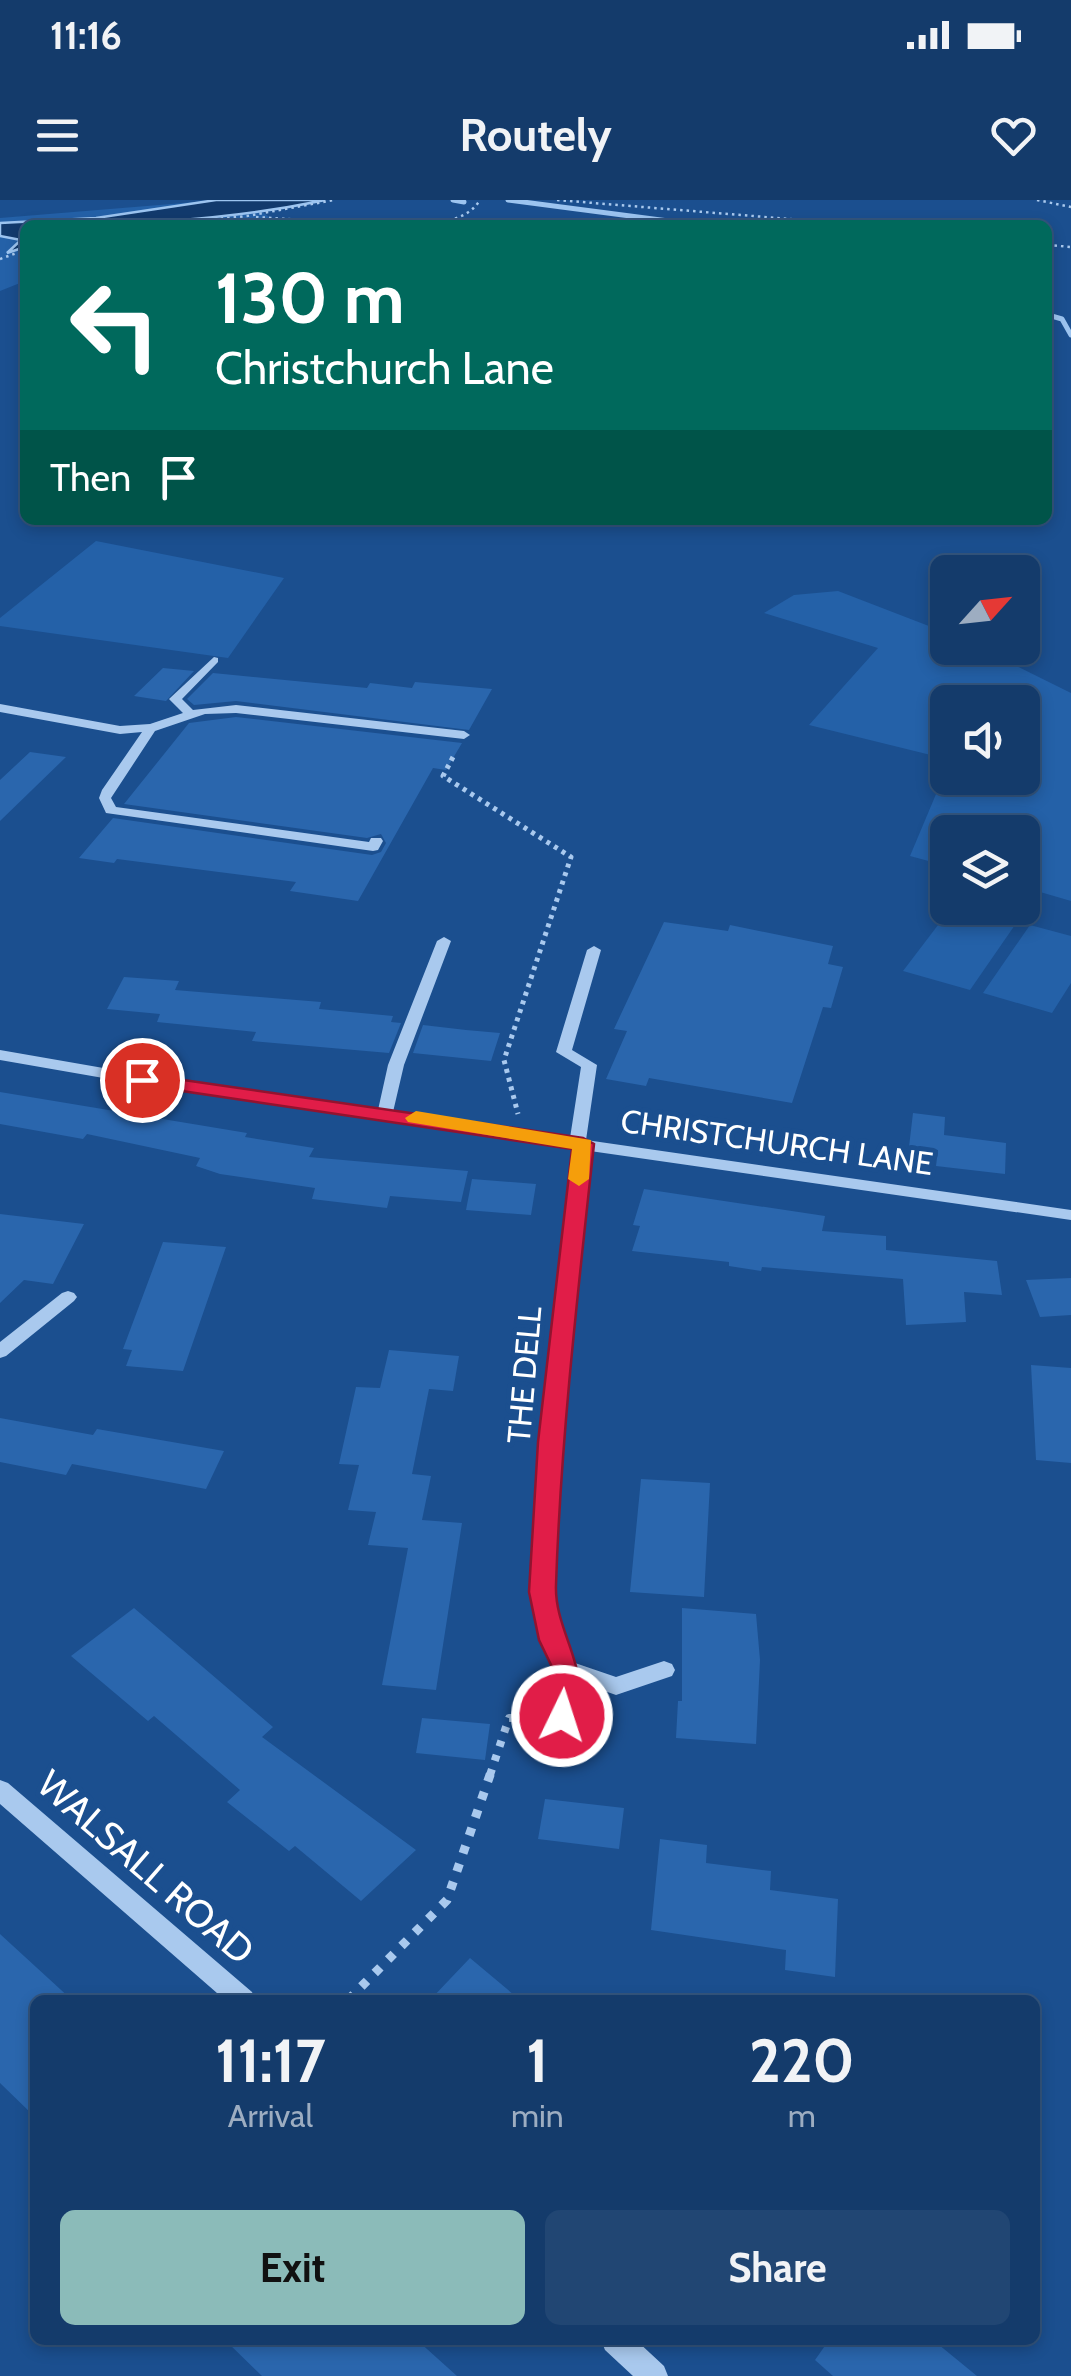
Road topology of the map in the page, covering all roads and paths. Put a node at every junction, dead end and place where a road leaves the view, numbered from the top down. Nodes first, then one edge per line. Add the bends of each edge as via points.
1 (334, 200) edge
2 (480, 200) edge
3 (558, 200) edge
4 (1037, 200) edge
5 (1071, 201) edge
6 (1049, 202) junction
7 (1071, 207) edge
8 (247, 216) junction
9 (207, 220) edge
10 (306, 220) edge
11 (452, 220) edge
12 (802, 220) edge
13 (214, 660) dead end
14 (6, 709) edge
15 (191, 714) junction
16 (0, 722) edge
17 (151, 728) junction
18 (464, 735) joint
19 (374, 847) dead end
20 (444, 941) dead end
21 (594, 950) dead end
22 (0, 1054) edge
23 (386, 1113) junction
24 (533, 1136) junction
25 (580, 1144) junction
26 (1071, 1216) edge
27 (68, 1298) dead end
28 (0, 1352) edge
29 (567, 1668) junction
30 (664, 1670) dead end
31 (562, 1716) joint
32 (0, 1790) edge
33 (238, 1995) edge
34 (353, 1995) edge
35 (620, 2345) edge
36 (654, 2376) edge

1 - 8 path
2 - 11 path
3 - 12 path
4 - 6 path
5 - 6 path
6 - 7 path
8 - 9 path
8 - 10 path
13 - 15 street via 175,699
14 - 16 street
14 - 17 street via 120,730
15 - 17 street
15 - 18 street via 236,709 439,727
17 - 19 street via 108,790 111,810
18 - 24 path via 443,776 572,857 504,1060 518,1115
20 - 23 street via 396,1065
21 - 25 street, THE DELL via 564,1052 589,1065
22 - 23 street, CHRISTCHURCH LANE
23 - 24 street, CHRISTCHURCH LANE
24 - 25 street, CHRISTCHURCH LANE
25 - 26 street, CHRISTCHURCH LANE
25 - 29 street, THE DELL via 542,1592 552,1640
27 - 28 street
29 - 30 street via 616,1686
29 - 31 street, THE DELL
31 - 34 path via 509,1718 448,1900
32 - 33 street, WALSALL ROAD
35 - 36 street

